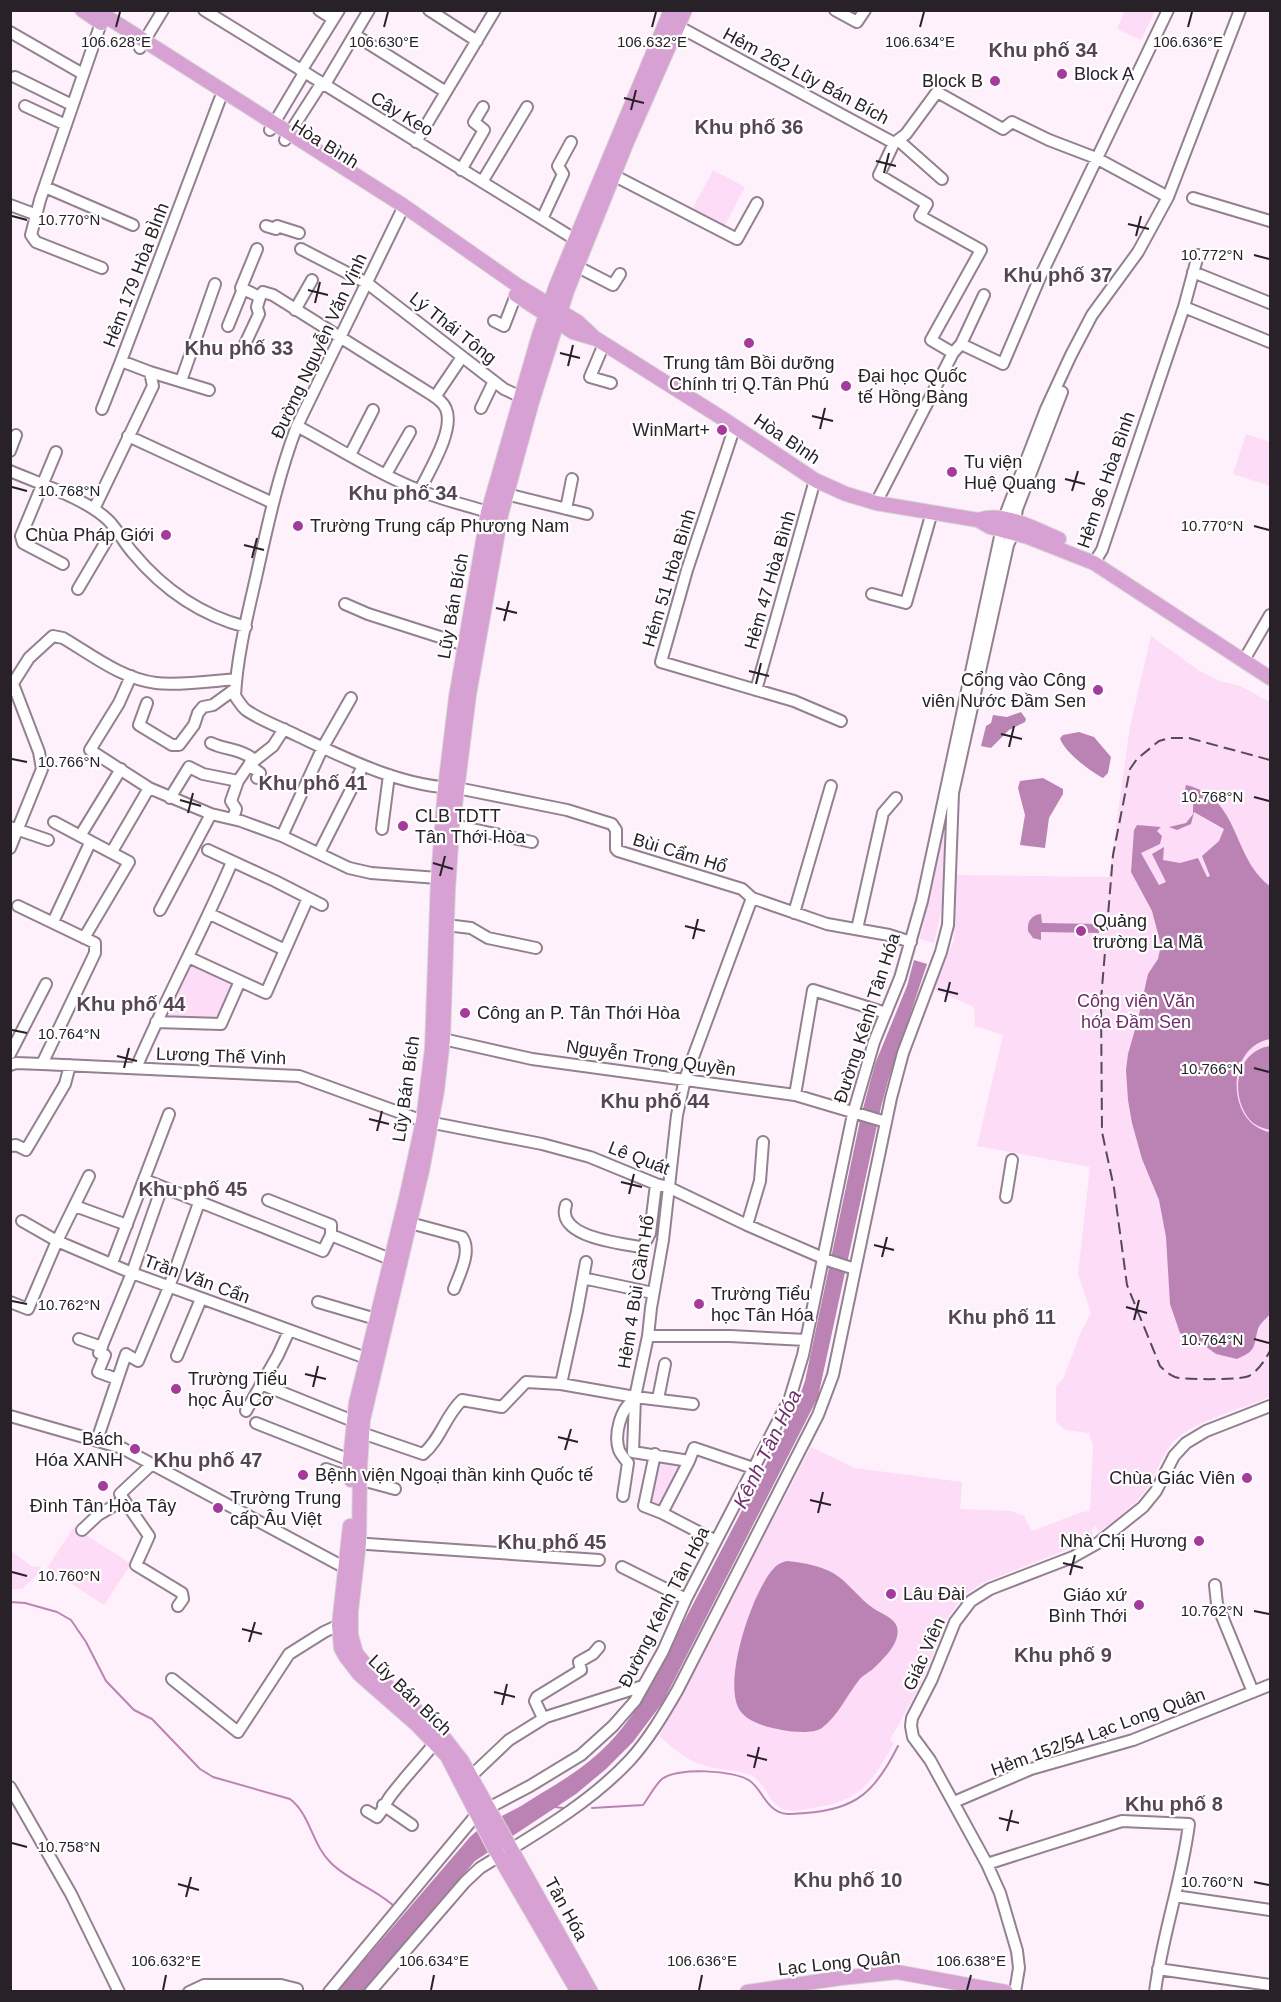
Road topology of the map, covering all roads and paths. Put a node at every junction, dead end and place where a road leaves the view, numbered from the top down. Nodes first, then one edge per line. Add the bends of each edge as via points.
1 (82, 10) edge
2 (163, 10) edge
3 (204, 10) edge
4 (319, 10) edge
5 (369, 10) edge
6 (429, 10) edge
7 (495, 10) edge
8 (685, 10) edge
9 (835, 10) edge
10 (865, 10) edge
11 (1168, 10) edge
12 (1240, 10) edge
13 (1246, 10) edge
14 (336, 15) edge
15 (98, 17) edge
16 (672, 19) edge
17 (10, 32) edge
18 (354, 35) junction
19 (477, 41) junction
20 (142, 45) junction
21 (303, 72) junction
22 (83, 74) junction
23 (15, 77) dead end
24 (323, 85) junction
25 (446, 93) junction
26 (220, 99) junction
27 (72, 105) junction
28 (25, 106) dead end
29 (483, 107) dead end
30 (526, 107) dead end
31 (66, 125) junction
32 (272, 127) junction
33 (287, 137) junction
34 (896, 141) junction
35 (416, 142) junction
36 (571, 142) dead end
37 (1096, 158) junction
38 (461, 170) junction
39 (613, 176) junction
40 (942, 178) dead end
41 (482, 182) junction
42 (45, 187) junction
43 (1174, 189) junction
44 (1193, 198) dead end
45 (757, 203) dead end
46 (10, 205) edge
47 (402, 210) junction
48 (36, 215) junction
49 (542, 219) junction
50 (1270, 221) edge
51 (133, 225) dead end
52 (266, 226) dead end
53 (299, 233) dead end
54 (580, 242) junction
55 (256, 249) dead end
56 (301, 249) dead end
57 (1198, 255) dead end
58 (576, 266) junction
59 (102, 268) dead end
60 (1193, 272) junction
61 (620, 274) dead end
62 (312, 280) dead end
63 (367, 282) junction
64 (215, 284) dead end
65 (243, 289) junction
66 (562, 289) junction
67 (984, 295) dead end
68 (260, 297) junction
69 (527, 298) junction
70 (1270, 303) edge
71 (1184, 307) junction
72 (296, 310) junction
73 (553, 313) junction
74 (495, 321) dead end
75 (228, 326) dead end
76 (575, 327) junction
77 (545, 336) junction
78 (340, 338) junction
79 (599, 341) junction
80 (1270, 342) edge
81 (245, 344) dead end
82 (961, 344) junction
83 (952, 352) junction
84 (462, 357) junction
85 (121, 361) junction
86 (150, 372) junction
87 (181, 381) junction
88 (494, 381) junction
89 (611, 383) dead end
90 (209, 390) dead end
91 (435, 397) junction
92 (521, 397) junction
93 (480, 408) dead end
94 (102, 409) dead end
95 (373, 410) dead end
96 (297, 426) junction
97 (735, 426) junction
98 (410, 432) dead end
99 (16, 435) dead end
100 (128, 436) junction
101 (10, 451) edge
102 (56, 452) dead end
103 (350, 455) junction
104 (10, 471) edge
105 (386, 474) junction
106 (572, 479) dead end
107 (815, 480) junction
108 (42, 485) junction
109 (420, 490) junction
110 (506, 494) junction
111 (273, 503) junction
112 (876, 503) junction
113 (94, 509) junction
114 (566, 509) junction
115 (488, 512) junction
116 (932, 512) junction
117 (587, 514) dead end
118 (1009, 526) junction
119 (114, 528) junction
120 (16, 534) edge
121 (1094, 562) junction
122 (63, 564) dead end
123 (78, 589) dead end
124 (872, 594) dead end
125 (345, 604) dead end
126 (1270, 617) edge
127 (246, 627) junction
128 (465, 645) junction
129 (1244, 660) junction
130 (130, 676) junction
131 (1270, 678) edge
132 (236, 684) junction
133 (12, 686) edge
134 (756, 690) junction
135 (351, 698) dead end
136 (147, 703) dead end
137 (840, 721) dead end
138 (284, 729) junction
139 (211, 743) dead end
140 (322, 747) junction
141 (249, 765) junction
142 (363, 766) junction
143 (121, 770) junction
144 (389, 775) junction
145 (257, 778) dead end
146 (238, 781) junction
147 (831, 786) dead end
148 (149, 788) junction
149 (451, 788) junction
150 (170, 798) junction
151 (896, 798) dead end
152 (211, 814) junction
153 (233, 819) junction
154 (54, 822) dead end
155 (453, 825) junction
156 (14, 829) edge
157 (382, 829) dead end
158 (282, 836) junction
159 (48, 840) dead end
160 (85, 840) junction
161 (531, 842) dead end
162 (10, 848) edge
163 (114, 848) dead end
164 (208, 850) dead end
165 (319, 853) junction
166 (232, 862) junction
167 (926, 877) junction
168 (438, 878) junction
169 (950, 880) junction
170 (308, 898) junction
171 (752, 898) junction
172 (322, 905) dead end
173 (18, 906) dead end
174 (160, 910) dead end
175 (794, 913) junction
176 (210, 914) junction
177 (53, 922) junction
178 (447, 925) junction
179 (857, 929) junction
180 (89, 941) junction
181 (911, 942) junction
182 (536, 948) dead end
183 (285, 950) junction
184 (188, 957) junction
185 (240, 981) junction
186 (46, 984) dead end
187 (886, 1013) junction
188 (156, 1022) junction
189 (443, 1039) junction
190 (10, 1054) edge
191 (42, 1064) junction
192 (10, 1065) edge
193 (70, 1065) junction
194 (136, 1068) junction
195 (685, 1079) junction
196 (795, 1095) junction
197 (169, 1114) dead end
198 (856, 1115) junction
199 (883, 1121) junction
200 (428, 1122) junction
201 (763, 1142) dead end
202 (10, 1146) edge
203 (1012, 1161) dead end
204 (89, 1176) dead end
205 (145, 1179) junction
206 (656, 1184) junction
207 (162, 1187) junction
208 (668, 1187) junction
209 (1006, 1197) dead end
210 (200, 1200) junction
211 (268, 1200) dead end
212 (566, 1205) dead end
213 (75, 1206) junction
214 (22, 1221) dead end
215 (410, 1223) junction
216 (127, 1225) junction
217 (747, 1225) junction
218 (331, 1235) junction
219 (57, 1241) junction
220 (390, 1259) junction
221 (826, 1260) junction
222 (586, 1262) dead end
223 (112, 1263) junction
224 (852, 1268) junction
225 (132, 1273) junction
226 (583, 1281) junction
227 (169, 1287) junction
228 (454, 1288) dead end
229 (653, 1293) junction
230 (201, 1299) junction
231 (10, 1302) edge
232 (318, 1302) dead end
233 (376, 1319) junction
234 (289, 1331) junction
235 (648, 1336) junction
236 (79, 1339) dead end
237 (806, 1340) junction
238 (100, 1350) junction
239 (177, 1356) dead end
240 (366, 1358) junction
241 (665, 1364) dead end
242 (117, 1379) junction
243 (261, 1384) junction
244 (561, 1384) junction
245 (635, 1399) junction
246 (658, 1399) junction
247 (693, 1404) dead end
248 (1270, 1406) edge
249 (246, 1411) dead end
250 (10, 1416) edge
251 (353, 1421) junction
252 (255, 1423) dead end
253 (362, 1433) junction
254 (97, 1440) junction
255 (655, 1454) junction
256 (350, 1460) junction
257 (689, 1461) junction
258 (152, 1464) junction
259 (753, 1468) junction
260 (326, 1469) dead end
261 (356, 1480) junction
262 (395, 1489) dead end
263 (623, 1496) dead end
264 (124, 1500) junction
265 (662, 1513) junction
266 (82, 1530) dead end
267 (716, 1541) junction
268 (354, 1543) junction
269 (599, 1560) dead end
270 (622, 1567) dead end
271 (352, 1571) junction
272 (1215, 1585) dead end
273 (686, 1599) junction
274 (178, 1606) dead end
275 (339, 1626) junction
276 (599, 1647) dead end
277 (172, 1679) dead end
278 (1270, 1685) edge
279 (643, 1686) junction
280 (1253, 1692) junction
281 (543, 1718) junction
282 (435, 1743) junction
283 (471, 1776) junction
284 (10, 1787) edge
285 (954, 1802) junction
286 (383, 1805) junction
287 (367, 1811) dead end
288 (484, 1814) junction
289 (412, 1825) dead end
290 (504, 1850) junction
291 (987, 1864) junction
292 (1174, 1896) junction
293 (1270, 1910) edge
294 (1158, 1969) junction
295 (1270, 1985) edge
296 (297, 1989) dead end
297 (119, 1992) edge
298 (189, 1992) edge
299 (329, 1992) edge
300 (370, 1992) edge
301 (578, 1992) edge
302 (591, 1992) edge
303 (747, 1992) edge
304 (1006, 1992) edge
305 (1016, 1992) edge
306 (1155, 1992) edge

1 - 15 main road, Hòa Bình
2 - 20 street
3 - 21 street, Cây Keo
4 - 14 street
5 - 18 street
6 - 19 street
7 - 19 street
8 - 16 main road, Lũy Bán Bích
9 - 10 street via 857,22
11 - 37 street
12 - 43 street, Đường Kênh Tân Hóa
13 - 43 street, Đường Kênh Tân Hóa
14 - 21 street
15 - 20 main road, Hòa Bình
15 - 22 street
16 - 34 street, Hẻm 262 Lũy Bán Bích
16 - 39 main road, Lũy Bán Bích
16 - 54 main road, Lũy Bán Bích
17 - 22 street
18 - 24 street
18 - 25 street
19 - 25 street
20 - 26 main road, Hòa Bình
20 - 32 main road, Hòa Bình
21 - 24 street, Cây Keo
21 - 32 street
22 - 27 street
23 - 27 street
24 - 33 street
24 - 35 street, Cây Keo
25 - 35 street
26 - 32 main road, Hòa Bình
26 - 85 street, Hẻm 179 Hòa BÌnh
27 - 31 street
28 - 31 street
29 - 38 street via 474,122 484,130
30 - 41 street
31 - 42 street
32 - 33 main road, Hòa Bình
33 - 47 main road, Hòa Bình
34 - 37 street, Hẻm 262 Lũy Bán Bích via 906,134 937,92 1004,129 1012,122
34 - 40 street
34 - 83 street via 879,175 927,204 920,216 981,250 931,340
35 - 38 street, Cây Keo
36 - 49 street via 558,166 563,174
37 - 43 street, Hẻm 262 Lũy Bán Bích
37 - 82 street via 1003,364
38 - 41 street, Cây Keo
39 - 45 street via 737,239
39 - 54 main road, Lũy Bán Bích
41 - 49 street, Cây Keo
42 - 48 street
42 - 51 street
43 - 118 street, Đường Kênh Tân Hóa via 1144,255 1098,318 1077,358
44 - 50 street
46 - 48 street
47 - 63 street, Đường Nguyễn Văn Vịnh
47 - 69 main road, Hòa Bình
48 - 59 street via 31,235 36,242
49 - 54 street, Cây Keo
52 - 53 street
54 - 58 main road, Lũy Bán Bích
54 - 66 main road, Lũy Bán Bích
55 - 65 street
56 - 63 street, Lý Thái Tông
57 - 60 street, Hẻm 96 Hòa Bình
58 - 61 street via 613,285
58 - 66 main road, Lũy Bán Bích
60 - 70 street
60 - 71 street, Hẻm 96 Hòa Bình
62 - 72 street
63 - 78 street, Đường Nguyễn Văn Vịnh
63 - 84 street, Lý Thái Tông
64 - 87 street
65 - 68 street
65 - 75 street
66 - 69 main road
66 - 73 main road, Lũy Bán Bích
66 - 76 main road
67 - 82 street
68 - 72 street via 263,292
68 - 81 street via 259,314
69 - 73 main road, Hòa Bình
69 - 74 street via 504,326
69 - 77 main road
71 - 80 street
71 - 121 street, Hẻm 96 Hòa Bình via 1102,550
72 - 78 street
73 - 76 main road, Hòa Bình
73 - 77 main road, Lũy Bán Bích
76 - 77 main road
76 - 79 main road, Hòa Bình
77 - 92 main road, Lũy Bán Bích
77 - 110 main road, Lũy Bán Bích
78 - 91 street
78 - 96 street, Đường Nguyễn Văn Vịnh
79 - 89 street via 590,377
79 - 97 main road, Hòa Bình
82 - 83 street
83 - 112 street
84 - 88 street, Lý Thái Tông
84 - 91 street
85 - 86 street, Hẻm 179 Hòa BÌnh
85 - 94 street
86 - 87 street, Hẻm 179 Hòa BÌnh
86 - 100 street via 153,386
87 - 90 street, Hẻm 179 Hòa BÌnh
88 - 92 street, Lý Thái Tông
88 - 93 street
91 - 109 street via 446,408 449,420
92 - 115 main road, Lũy Bán Bích
95 - 103 street
96 - 103 street
96 - 111 street, Đường Nguyễn Văn Vịnh
97 - 107 main road, Hòa Bình
97 - 134 street, Hẻm 51 Hòa Bình via 661,662
98 - 105 street
99 - 101 street
100 - 111 street
100 - 113 street
102 - 108 street
103 - 105 street
104 - 108 street
105 - 109 street
106 - 114 street
107 - 112 main road, Hòa Bình
107 - 134 street, Hẻm 47 Hòa Bình
108 - 113 street
108 - 120 street
109 - 115 street
110 - 114 street
110 - 149 main road, Lũy Bán Bích
111 - 127 street, Đường Nguyễn Văn Vịnh
112 - 116 main road, Hòa Bình
113 - 119 street
114 - 117 street
115 - 128 main road, Lũy Bán Bích
116 - 118 main road, Hòa Bình via 978,520 993,516
116 - 124 street via 906,603
118 - 121 main road, Hòa Bình via 1086,550
118 - 167 street, Đường Kênh Tân Hóa
118 - 169 street, Đường Kênh Tân Hóa via 953,793
119 - 123 street
119 - 127 street via 147,570 174,594
120 - 122 street via 23,543
121 - 129 main road, Hòa Bình
125 - 128 street
126 - 129 street
127 - 132 street, Đường Nguyễn Văn Vịnh
128 - 149 main road, Lũy Bán Bích via 456,697
129 - 131 main road
130 - 132 street via 159,684
130 - 133 street via 53,636 29,658
130 - 143 street via 119,703 90,750
132 - 136 street via 213,705 203,707 179,745 172,745 139,725
132 - 138 street via 235,696 245,710
133 - 156 street via 42,769
134 - 137 street, Hẻm 51 Hòa Bình
135 - 140 street
138 - 140 street
138 - 141 street via 273,746
139 - 141 street via 245,753 252,758
140 - 142 street
140 - 158 street
141 - 145 street via 260,773
141 - 146 street
142 - 144 street
142 - 165 street
143 - 148 street
143 - 160 street
144 - 149 street
144 - 157 street
146 - 150 street via 189,767
146 - 153 street via 231,801 236,809
147 - 175 street
148 - 150 street
148 - 163 street
149 - 155 main road, Lũy Bán Bích
149 - 168 main road, Lũy Bán Bích
149 - 171 street, Bùi Cẩm Hổ via 567,810 612,824 618,851 742,889
150 - 152 street
151 - 179 street via 884,813
152 - 153 street
152 - 174 street
153 - 158 street
154 - 160 street
155 - 161 street
155 - 178 main road, Lũy Bán Bích
156 - 159 street
156 - 162 street
158 - 165 street
160 - 177 street
160 - 180 street via 129,862
164 - 166 street
165 - 168 street via 349,868 371,873
166 - 170 street
166 - 176 street
167 - 169 street via 937,873
167 - 181 street, Đường Kênh Tân Hóa
168 - 200 main road, Lũy Bán Bích
169 - 199 street, Đường Kênh Tân Hóa via 944,943 903,1053
170 - 172 street
170 - 183 street
171 - 175 street, Bùi Cẩm Hổ
171 - 195 street, Hẻm 4 Bùi Cầm Hổ
173 - 177 street
175 - 179 street, Bùi Cẩm Hổ
176 - 183 street
176 - 184 street
177 - 180 street
178 - 182 street via 471,928 488,938
178 - 189 main road, Lũy Bán Bích
179 - 181 street, Bùi Cẩm Hổ
180 - 191 street via 95,953
181 - 187 street, Đường Kênh Tân Hóa
183 - 185 street via 266,993
184 - 185 street
184 - 188 street
185 - 188 street via 221,1023
186 - 190 street
187 - 196 street via 813,990
187 - 198 street, Đường Kênh Tân Hóa via 862,1079
188 - 194 street
189 - 195 street, Nguyễn Trọng Quyền via 532,1059
189 - 200 main road, Lũy Bán Bích
191 - 192 street, Lương Thế Vinh
191 - 193 street, Lương Thế Vinh
193 - 194 street, Lương Thế Vinh
193 - 202 street via 65,1084 26,1150
194 - 200 street, Lương Thế Vinh via 298,1076
195 - 196 street, Nguyễn Trọng Quyền
195 - 208 street, Hẻm 4 Bùi Cầm Hổ via 676,1116
196 - 198 street, Nguyễn Trọng Quyền
197 - 205 street
198 - 199 street, Nguyễn Trọng Quyền
198 - 221 street, Đường Kênh Tân Hóa
199 - 224 street, Đường Kênh Tân Hóa
200 - 206 street, Lê Quát via 590,1157
200 - 215 main road, Lũy Bán Bích
200 - 220 main road, Lũy Bán Bích
201 - 217 street via 760,1181
203 - 209 street
204 - 213 street
205 - 207 street
205 - 216 street
206 - 208 street, Lê Quát
206 - 212 street via 650,1233 640,1247 582,1233 568,1224
207 - 210 street
207 - 225 street
208 - 217 street, Lê Quát
208 - 229 street, Hẻm 4 Bùi Cầm Hổ
210 - 218 street via 323,1251
210 - 227 street
211 - 218 street via 331,1226
213 - 216 street
213 - 219 street
214 - 219 street, Trần Văn Cẩn
215 - 228 street via 462,1237 466,1242
215 - 253 main road, Lũy Bán Bích
216 - 223 street
217 - 221 street, Lê Quát
218 - 220 street
219 - 223 street, Trần Văn Cẩn
219 - 231 street via 28,1309
220 - 233 main road, Lũy Bán Bích
221 - 224 street, Lê Quát
221 - 237 street, Đường Kênh Tân Hóa
222 - 226 street
223 - 225 street, Trần Văn Cẩn
224 - 290 street, Đường Kênh Tân Hóa via 832,1375 818,1415 663,1716 612,1778
225 - 227 street, Trần Văn Cẩn
225 - 238 street
226 - 229 street
226 - 244 street
227 - 230 street, Trần Văn Cẩn
227 - 242 street via 138,1361 126,1354
229 - 235 street, Hẻm 4 Bùi Cầm Hổ
230 - 234 street, Trần Văn Cẩn
230 - 239 street
232 - 233 street
233 - 240 main road, Lũy Bán Bích
234 - 240 street, Trần Văn Cẩn
234 - 243 street
235 - 237 street
235 - 245 street, Hẻm 4 Bùi Cầm Hổ
236 - 238 street
237 - 259 street, Đường Kênh Tân Hóa via 790,1398
238 - 242 street via 105,1355 98,1372
240 - 251 main road, Lũy Bán Bích
241 - 246 street
242 - 254 street
243 - 249 street
243 - 251 street
244 - 245 street
244 - 253 street via 526,1382 502,1407 462,1400 434,1445 423,1454
245 - 246 street
245 - 255 street, Hẻm 4 Bùi Cầm Hổ via 633,1452
245 - 263 street via 626,1407 617,1439 628,1463
246 - 247 street
248 - 285 street, Giác Viên via 1186,1443 1143,1507 1098,1543 1073,1557 990,1589 965,1608 910,1726
250 - 254 street
251 - 256 main road, Lũy Bán Bích
252 - 256 street
253 - 261 main road, Lũy Bán Bích
254 - 258 street
255 - 257 street
255 - 265 street via 644,1506
256 - 261 main road, Lũy Bán Bích
257 - 259 street via 689,1445
257 - 265 street
258 - 264 street via 120,1494
258 - 271 street
259 - 267 street, Đường Kênh Tân Hóa
260 - 261 street
261 - 262 street
261 - 268 main road, Lũy Bán Bích
264 - 266 street
264 - 274 street via 149,1536 136,1565 182,1593
265 - 267 street
267 - 273 street, Đường Kênh Tân Hóa
268 - 269 street
268 - 271 main road, Lũy Bán Bích
270 - 273 street
271 - 275 main road, Lũy Bán Bích
271 - 283 main road, Lũy Bán Bích via 351,1635 356,1653 373,1674 434,1725
272 - 280 street via 1217,1604
273 - 279 street, Đường Kênh Tân Hóa
275 - 277 street via 289,1654 238,1732
275 - 282 main road, Lũy Bán Bích via 341,1648 359,1674
276 - 281 street via 579,1662 581,1670 537,1697
278 - 280 street, Hẻm 152/54 Lạc Long Quân
279 - 281 street
279 - 288 street, Đường Kênh Tân Hóa via 614,1726 581,1755
280 - 285 street, Hẻm 152/54 Lạc Long Quân via 1133,1740 1031,1769
281 - 283 street via 509,1740
282 - 286 street
282 - 288 main road, Lũy Bán Bích
283 - 288 main road, Lũy Bán Bích
284 - 297 street via 71,1894
285 - 291 street, Giác Viên
286 - 287 street via 377,1817
286 - 289 street
288 - 290 main road
288 - 299 street, Đường Kênh Tân Hóa
290 - 300 street, Đường Kênh Tân Hóa via 465,1882
290 - 301 main road, Tân Hóa
290 - 302 main road, Tân Hóa
291 - 292 street via 1122,1821 1179,1822 1189,1824 1185,1859
291 - 305 street, Giác Viên via 1002,1898 1017,1951
292 - 293 street
292 - 294 street
294 - 295 street
294 - 306 street
296 - 298 street via 281,1985 204,1985
303 - 304 main road, Lạc Long Quân via 897,1972

